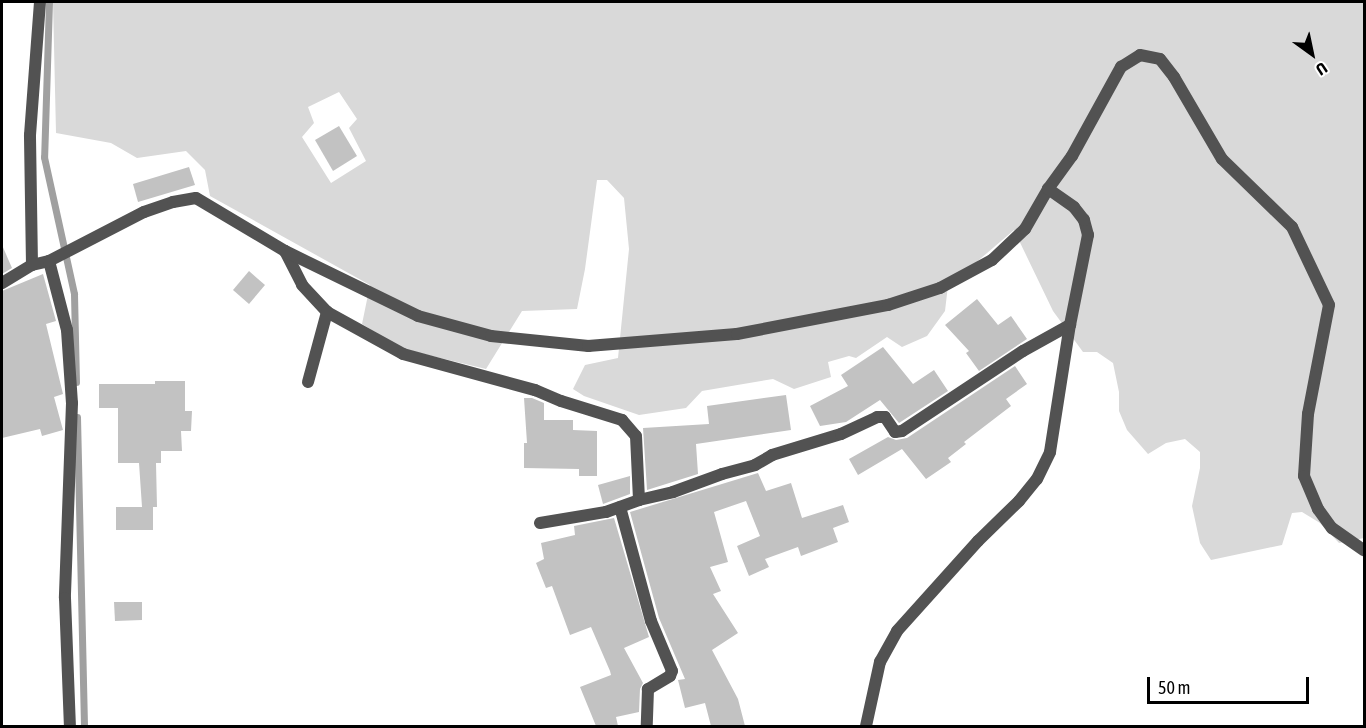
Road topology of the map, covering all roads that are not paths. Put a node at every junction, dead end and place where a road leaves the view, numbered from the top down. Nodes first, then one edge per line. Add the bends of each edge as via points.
1 (40, 2) edge
2 (1048, 189) junction
3 (285, 251) junction
4 (50, 260) junction
5 (32, 265) junction
6 (2, 283) edge
7 (327, 312) junction
8 (1070, 325) junction
9 (308, 382) dead end
10 (639, 500) junction
11 (620, 507) junction
12 (540, 523) dead end
13 (1365, 550) edge
14 (70, 726) edge
15 (647, 726) edge
16 (866, 726) edge

1 - 5 street via 30,135
2 - 3 street via 1025,229 992,261 940,288 888,305 737,334 588,346 491,336 418,316
2 - 8 street via 1074,207 1089,235
2 - 13 street via 1072,156 1121,67 1140,55 1160,59 1222,159 1292,227 1329,305 1308,414 1304,476 1318,509 1332,528
3 - 4 street via 196,198 144,212
3 - 7 street via 302,285
4 - 5 street
4 - 14 street via 67,330 72,403 65,598
5 - 6 street
7 - 9 street
7 - 10 street via 403,354 536,390 622,420 636,436
8 - 10 street via 902,430 895,432 885,417 877,417 841,434 772,455 755,465
8 - 16 street via 1050,452 1037,479 897,631 880,662
10 - 11 street
11 - 12 street
11 - 15 street via 651,621 672,671 648,689

